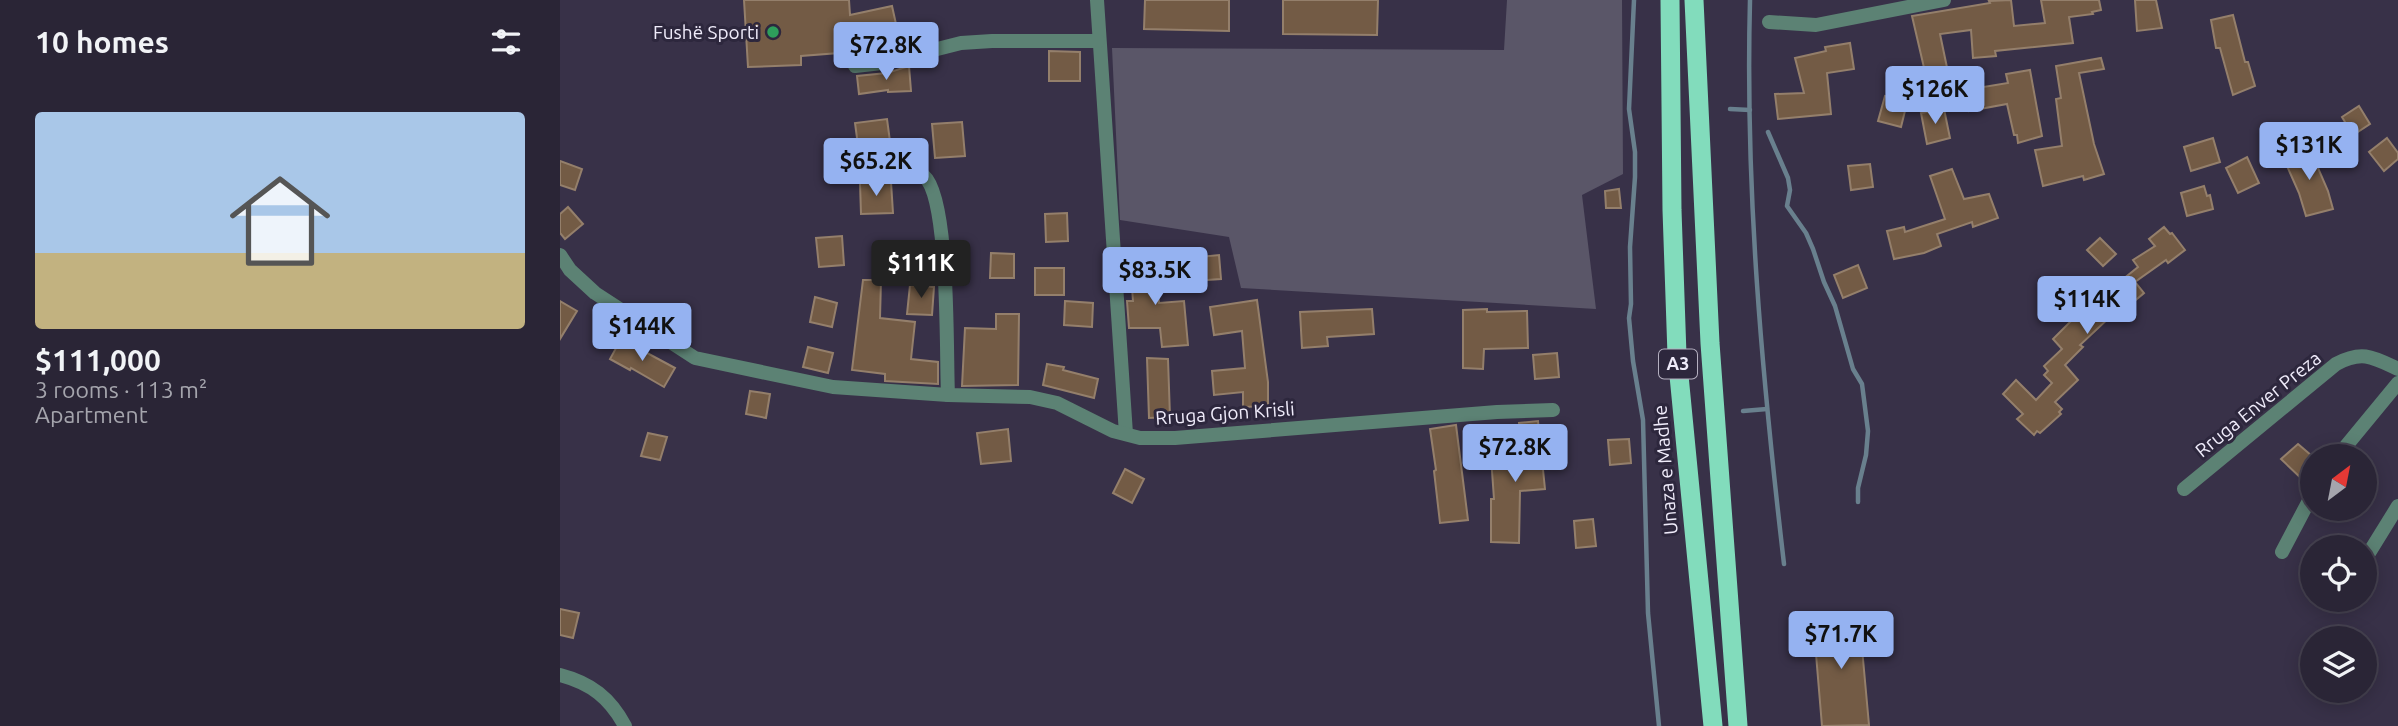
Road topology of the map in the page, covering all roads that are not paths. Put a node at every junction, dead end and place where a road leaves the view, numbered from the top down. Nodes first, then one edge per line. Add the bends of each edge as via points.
1 (1097, 0) edge
2 (1670, 0) edge
3 (1694, 0) edge
4 (1944, 0) edge
5 (1769, 23) dead end
6 (1098, 41) junction
7 (855, 66) dead end
8 (845, 168) dead end
9 (560, 255) edge
10 (2398, 369) edge
11 (2398, 383) edge
12 (948, 395) junction
13 (1553, 410) dead end
14 (1126, 434) junction
15 (2348, 444) edge
16 (2184, 489) dead end
17 (2398, 506) edge
18 (2300, 518) edge
19 (2377, 540) edge
20 (2282, 552) dead end
21 (560, 675) edge
22 (625, 726) edge
23 (1713, 726) edge
24 (1738, 726) edge

1 - 6 street
2 - 23 highway, Unaza e Madhe / A3 via 1677,355
3 - 24 highway, A3 via 1710,343
4 - 5 street via 1816,25
6 - 7 street via 961,43
6 - 14 street
8 - 12 street via 909,169 925,176 932,188 942,231
9 - 12 street, Rruga Gjon Krisli via 596,293 695,358 833,387
10 - 16 street, Rruga Enver Preza via 2367,355 2336,364
11 - 15 street
12 - 14 street, Rruga Gjon Krisli via 1039,399
13 - 14 street, Rruga Gjon Krisli via 1175,438
17 - 19 street
18 - 20 street
21 - 22 street via 579,680 605,698

